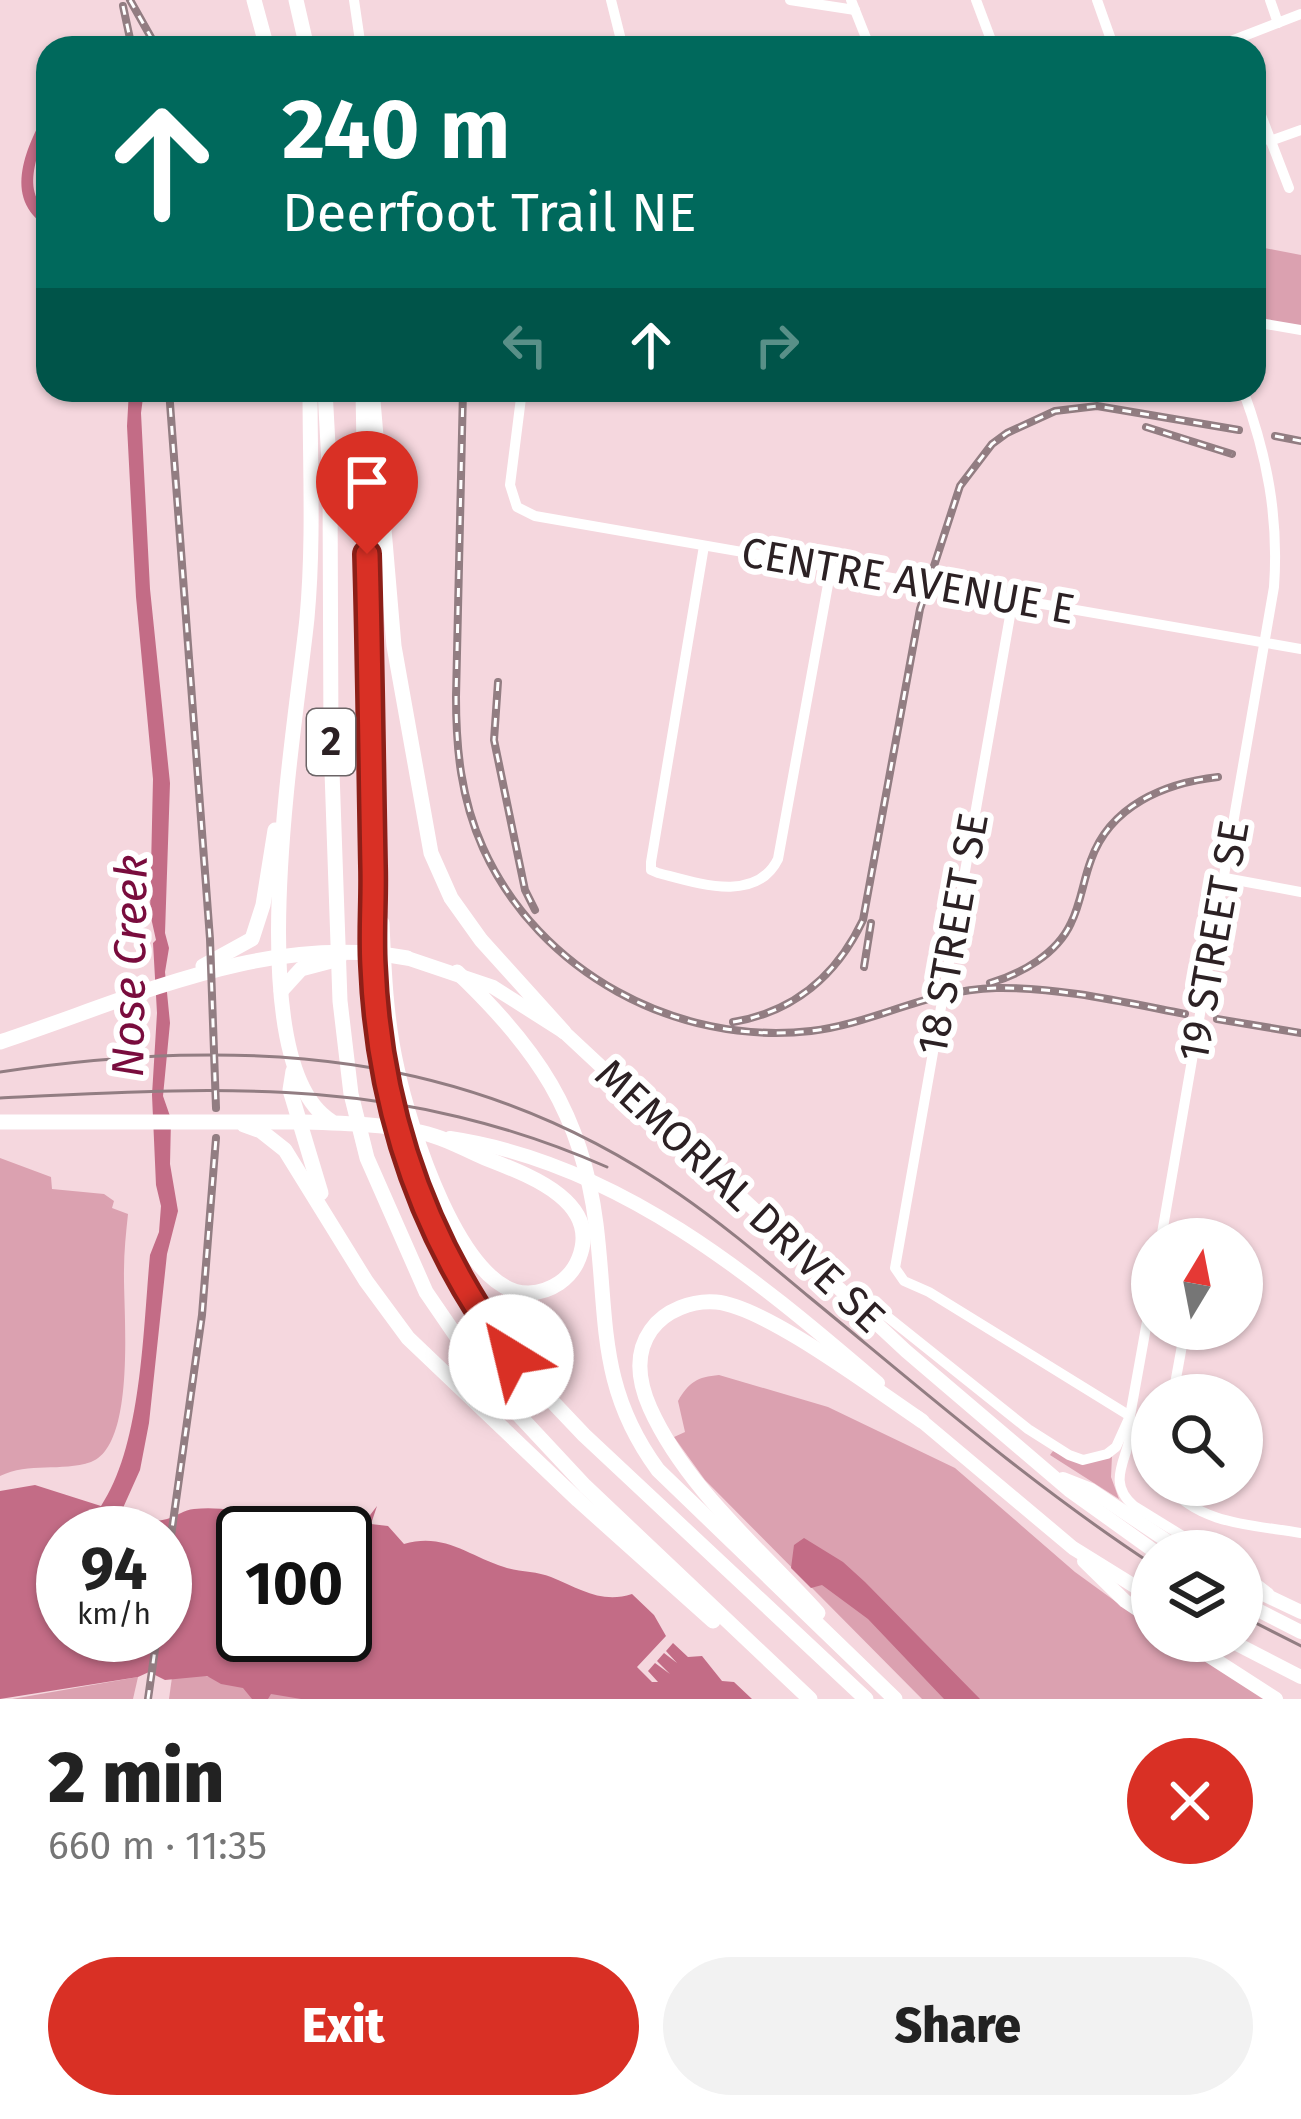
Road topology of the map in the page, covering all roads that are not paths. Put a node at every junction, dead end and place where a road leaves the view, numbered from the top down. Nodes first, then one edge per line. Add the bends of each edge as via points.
1 (254, 0) edge
2 (296, 0) edge
3 (354, 0) edge
4 (611, 0) edge
5 (790, 0) edge
6 (976, 0) edge
7 (1096, 0) edge
8 (1270, 0) edge
9 (853, 5) edge
10 (1301, 14) edge
11 (1278, 23) junction
12 (264, 36) edge
13 (304, 36) edge
14 (359, 36) edge
15 (620, 36) edge
16 (865, 36) edge
17 (990, 36) edge
18 (1110, 36) edge
19 (1251, 36) edge
20 (1266, 130) edge
21 (1301, 130) edge
22 (1270, 141) junction
23 (1289, 188) dead end
24 (1266, 324) edge
25 (1301, 330) edge
26 (310, 402) edge
27 (326, 402) edge
28 (368, 402) edge
29 (369, 402) edge
30 (520, 402) edge
31 (1247, 402) edge
32 (704, 546) junction
33 (831, 568) junction
34 (1013, 599) junction
35 (1266, 643) junction
36 (1301, 649) edge
37 (298, 691) junction
38 (373, 873) junction
39 (1225, 878) junction
40 (1301, 892) edge
41 (278, 956) junction
42 (315, 958) junction
43 (406, 958) joint
44 (231, 959) junction
45 (457, 972) junction
46 (281, 991) junction
47 (564, 1032) junction
48 (0, 1042) edge
49 (294, 1063) junction
50 (224, 1121) junction
51 (0, 1122) edge
52 (298, 1122) junction
53 (335, 1123) junction
54 (433, 1136) junction
55 (328, 1214) junction
56 (1166, 1218) edge
57 (841, 1290) junction
58 (1143, 1350) edge
59 (1130, 1416) junction
60 (922, 1421) junction
61 (1049, 1474) junction
62 (1190, 1506) edge
63 (1150, 1530) edge
64 (1175, 1530) edge
65 (1301, 1532) edge
66 (1131, 1534) edge
67 (1073, 1548) junction
68 (1131, 1585) edge
69 (1263, 1589) edge
70 (1263, 1594) edge
71 (1131, 1602) edge
72 (1281, 1603) junction
73 (1301, 1612) edge
74 (1263, 1613) edge
75 (1301, 1632) edge
76 (1263, 1657) edge
77 (1219, 1662) edge
78 (1301, 1677) edge
79 (809, 1698) edge
80 (866, 1699) edge
81 (896, 1699) edge
82 (1276, 1699) edge

1 - 12 highway
2 - 13 highway
3 - 14 street
4 - 15 street
5 - 9 street
6 - 17 street
7 - 18 street
8 - 11 street
9 - 16 street
10 - 11 street
11 - 19 street
20 - 22 street
21 - 22 street
22 - 23 street
24 - 25 street
26 - 37 highway via 310,561
27 - 79 highway, 2 via 340,1000 368,1158 432,1304 478,1369 585,1486
28 - 38 highway, 2
29 - 47 highway via 394,646 431,853 481,940
30 - 32 street, CENTRE AVENUE E via 510,485 517,507
31 - 35 street, 19 STREET SE via 1275,527
32 - 33 street, CENTRE AVENUE E
32 - 33 street via 651,870 745,887 774,867
33 - 34 street, CENTRE AVENUE E
34 - 35 street, CENTRE AVENUE E
34 - 59 street, 18 STREET SE via 895,1268 904,1281
35 - 36 street, CENTRE AVENUE E
35 - 39 street, 19 STREET SE
37 - 41 highway
37 - 44 highway via 257,929
38 - 54 highway via 396,1066 444,1204 478,1264 501,1286 533,1293 567,1277 583,1232 568,1203
38 - 80 highway, 2 via 386,1086 406,1164 466,1294 584,1435
39 - 40 street
39 - 56 street, 19 STREET SE
41 - 42 highway, MEMORIAL DRIVE SE
41 - 44 highway, MEMORIAL DRIVE SE
41 - 46 highway
42 - 43 highway, MEMORIAL DRIVE SE
42 - 46 highway
43 - 45 main road, MEMORIAL DRIVE SE
44 - 48 highway
45 - 47 main road, MEMORIAL DRIVE SE
45 - 81 highway via 528,1045 574,1131 593,1206 611,1376 641,1447
46 - 49 highway
47 - 57 main road, MEMORIAL DRIVE SE
49 - 52 highway
49 - 53 highway via 310,1102
50 - 51 highway, MEMORIAL DRIVE SE
50 - 52 highway, MEMORIAL DRIVE SE
50 - 55 highway via 278,1142
52 - 53 highway, MEMORIAL DRIVE SE
52 - 55 highway
53 - 54 highway, MEMORIAL DRIVE SE
54 - 60 main road, MEMORIAL DRIVE SE via 499,1149 654,1212 816,1330
55 - 79 highway via 421,1352 749,1653
57 - 59 street via 864,1298 1069,1455 1107,1454
57 - 61 main road, MEMORIAL DRIVE SE
58 - 59 street
59 - 64 street via 1117,1474 1124,1497
60 - 67 main road, MEMORIAL DRIVE SE
60 - 81 highway via 764,1319 718,1302 669,1314 640,1356 640,1384 674,1451
61 - 63 main road
61 - 66 main road, MEMORIAL DRIVE SE
62 - 65 street
67 - 68 main road, MEMORIAL DRIVE SE
67 - 71 main road
69 - 72 street
70 - 72 main road
72 - 73 main road
74 - 75 main road
76 - 78 main road
77 - 82 main road

